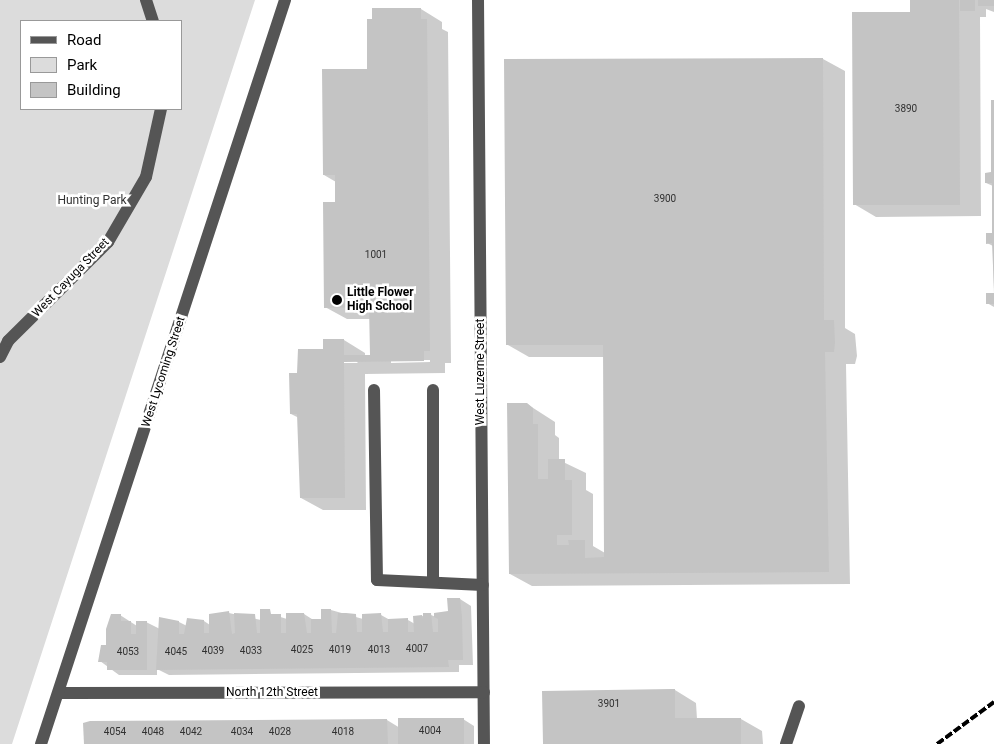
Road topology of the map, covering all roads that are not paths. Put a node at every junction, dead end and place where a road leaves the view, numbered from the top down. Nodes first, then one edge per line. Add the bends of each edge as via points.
1 (146, 0) edge
2 (285, 0) edge
3 (478, 0) edge
4 (152, 20) edge
5 (161, 110) edge
6 (0, 357) edge
7 (374, 390) dead end
8 (433, 390) dead end
9 (433, 582) junction
10 (483, 585) junction
11 (484, 692) junction
12 (60, 694) junction
13 (799, 706) dead end
14 (41, 744) edge
15 (484, 744) edge
16 (786, 744) edge

1 - 4 street
2 - 12 street, West Lycoming Street
3 - 10 street, West Luzerne Street
5 - 6 street, West Cayuga Street via 146,177 108,242 8,342
7 - 9 street via 377,580
8 - 9 street
9 - 10 street
10 - 11 street, West Luzerne Street
11 - 12 street, North 12th Street
11 - 15 street, West Luzerne Street
12 - 14 street, West Lycoming Street
13 - 16 street

